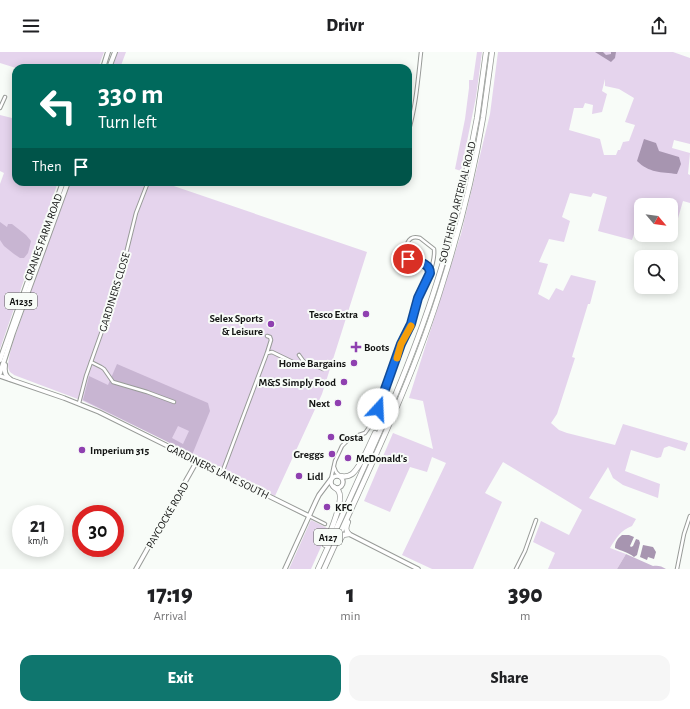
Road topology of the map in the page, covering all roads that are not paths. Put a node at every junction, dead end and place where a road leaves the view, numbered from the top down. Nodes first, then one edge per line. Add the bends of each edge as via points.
1 (108, 52) edge
2 (115, 52) edge
3 (421, 52) edge
4 (486, 52) edge
5 (492, 52) edge
6 (104, 64) edge
7 (110, 64) edge
8 (5, 97) dead end
9 (0, 108) edge
10 (412, 119) edge
11 (62, 186) edge
12 (67, 186) edge
13 (146, 186) edge
14 (430, 273) junction
15 (267, 336) dead end
16 (10, 344) junction
17 (266, 353) junction
18 (299, 355) dead end
19 (0, 360) edge
20 (91, 362) junction
21 (304, 362) junction
22 (323, 369) dead end
23 (0, 374) edge
24 (10, 379) junction
25 (401, 382) junction
26 (174, 402) dead end
27 (79, 403) junction
28 (198, 461) junction
29 (335, 461) junction
30 (367, 472) junction
31 (222, 473) junction
32 (340, 476) junction
33 (331, 479) junction
34 (334, 487) junction
35 (322, 492) junction
36 (309, 516) junction
37 (690, 516) edge
38 (536, 520) dead end
39 (325, 524) dead end
40 (349, 534) junction
41 (136, 569) edge
42 (286, 569) edge
43 (317, 569) edge
44 (325, 569) edge
45 (418, 569) edge
46 (516, 569) edge
47 (677, 569) edge

1 - 6 main road
2 - 7 main road
3 - 10 street
4 - 25 highway, SOUTHEND ARTERIAL ROAD / A127 via 466,174 452,231 437,282
5 - 30 highway, SOUTHEND ARTERIAL ROAD / A127 via 483,119 460,224 447,269 406,384
8 - 9 street
11 - 19 main road, CRANES FARM ROAD / A1235
12 - 16 main road, CRANES FARM ROAD / A1235
13 - 20 street, GARDINERS CLOSE via 136,213 118,286
14 - 14 street via 427,265 406,257 406,246 413,238 420,238 434,249
14 - 29 street via 418,298 411,324 370,426 365,433 350,438 343,444
15 - 17 street via 271,340
16 - 23 main road, CRANES FARM ROAD / A1235
16 - 24 main road, A1235 via 4,369
17 - 21 street via 272,352 301,366
17 - 31 street
18 - 21 street
20 - 26 street via 101,366 113,382
20 - 27 street, GARDINERS CLOSE
21 - 22 street
23 - 24 street, GARDINERS LANE SOUTH
24 - 27 street, GARDINERS LANE SOUTH
25 - 32 highway, A127 via 358,467 346,477
25 - 43 highway, SOUTHEND ARTERIAL ROAD / A127
27 - 28 street, GARDINERS LANE SOUTH
28 - 31 street, GARDINERS LANE SOUTH
28 - 41 street, PAYCOCKE ROAD
29 - 32 street via 335,470
29 - 33 street
30 - 40 highway, A127 via 346,526
30 - 44 highway, SOUTHEND ARTERIAL ROAD / A127
31 - 36 street, GARDINERS LANE SOUTH
32 - 33 street
32 - 34 street via 343,484
33 - 34 street
33 - 35 street
34 - 35 street
34 - 43 highway, A127 via 340,494 340,504
35 - 36 street
36 - 39 street, GARDINERS LANE SOUTH
36 - 42 street
37 - 47 street
38 - 46 street
40 - 44 highway, A127 via 341,537
40 - 45 street

